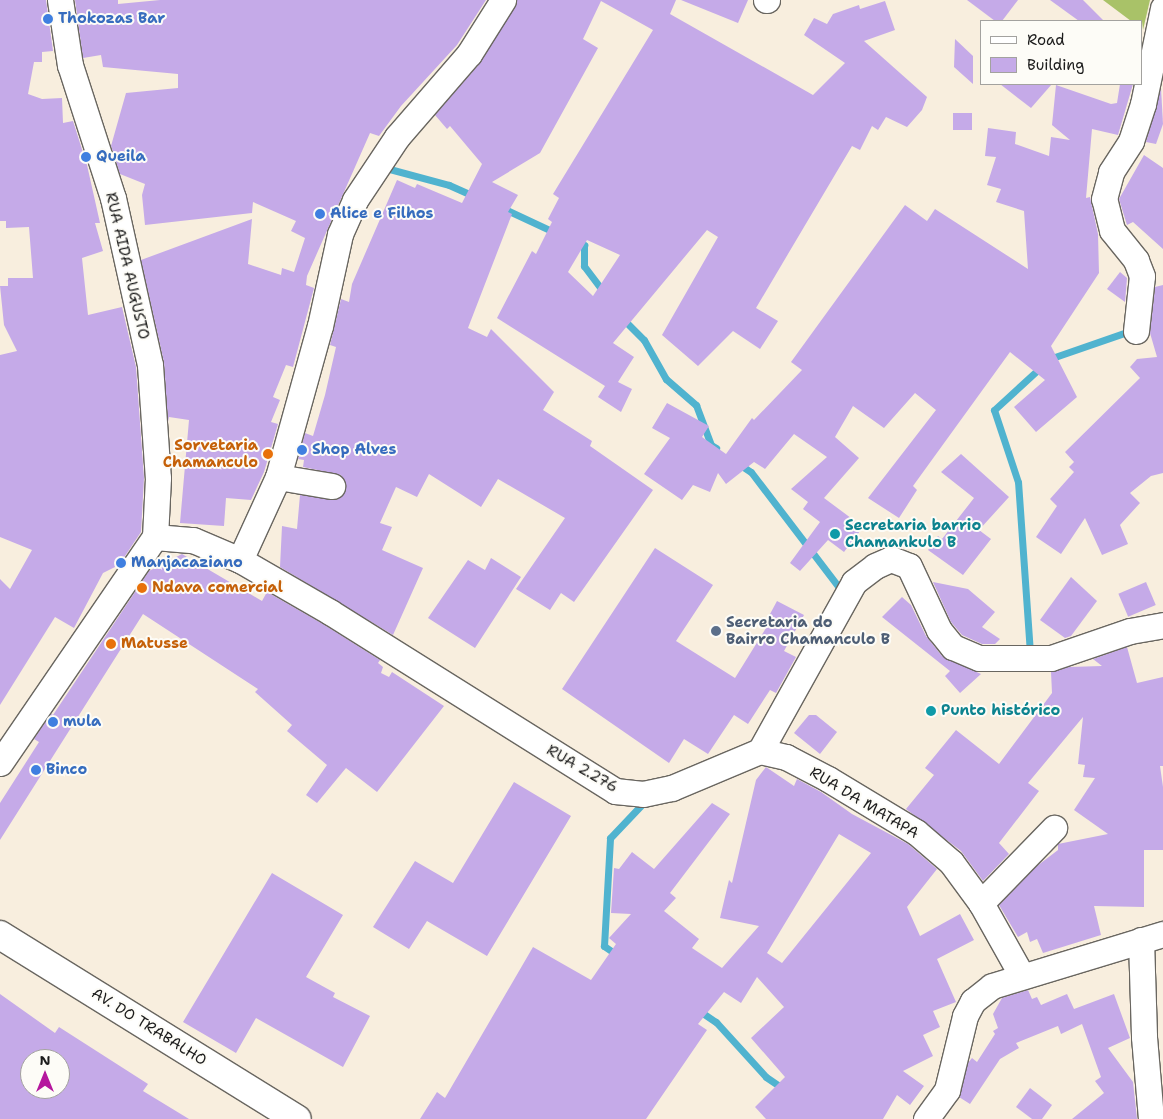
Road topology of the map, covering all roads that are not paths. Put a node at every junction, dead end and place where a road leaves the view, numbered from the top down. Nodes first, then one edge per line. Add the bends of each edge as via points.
1 (60, 0) edge
2 (503, 0) edge
3 (1163, 8) edge
4 (1136, 330) dead end
5 (278, 477) junction
6 (332, 486) dead end
7 (155, 538) junction
8 (240, 560) junction
9 (1163, 625) edge
10 (760, 751) junction
11 (0, 763) edge
12 (1054, 828) dead end
13 (981, 903) junction
14 (0, 935) edge
15 (1152, 937) edge
16 (1022, 976) junction
17 (298, 1119) edge
18 (926, 1119) edge
19 (1152, 1119) edge

1 - 7 street, RUA AIDA AUGUSTO via 70,65 113,198 150,365 158,478
2 - 5 street via 468,54 397,137 355,200 340,234 320,326
3 - 4 street via 1143,104 1131,141 1111,172 1104,199 1112,230 1136,260 1142,276
5 - 6 street
5 - 8 street
7 - 8 street, RUA 2.276 via 193,540
7 - 11 street
8 - 10 street, RUA 2.276 via 330,612 615,791 642,794 672,788
9 - 10 street via 1130,631 1051,658 979,658 953,647 939,630 909,566 891,559 875,566 854,582
10 - 13 street, RUA DA MATAPA via 786,757 916,832 951,862
12 - 13 street
13 - 16 street, RUA DA MATAPA
14 - 17 main road, AV. DO TRABALHO
15 - 16 street
15 - 19 street via 1144,1037
16 - 18 street via 992,986 973,1001 965,1016 947,1090

